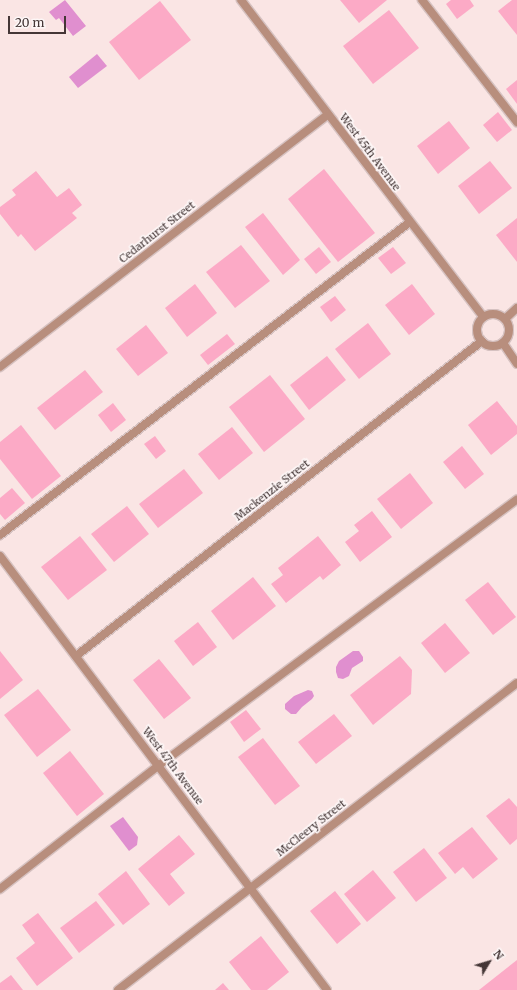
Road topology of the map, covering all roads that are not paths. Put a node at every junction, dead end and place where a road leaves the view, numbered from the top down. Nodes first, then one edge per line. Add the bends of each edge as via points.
1 (241, 0) edge
2 (422, 0) edge
3 (328, 114) junction
4 (517, 122) edge
5 (410, 222) junction
6 (517, 308) edge
7 (483, 317) junction
8 (505, 319) junction
9 (482, 341) junction
10 (503, 343) junction
11 (517, 364) edge
12 (0, 368) edge
13 (517, 499) edge
14 (0, 535) edge
15 (0, 556) edge
16 (76, 656) junction
17 (517, 683) edge
18 (158, 766) junction
19 (251, 888) junction
20 (0, 889) edge
21 (118, 990) edge
22 (327, 990) edge

1 - 3 street, West 45th Avenue
2 - 4 street
3 - 5 street, West 45th Avenue
3 - 12 street, Cedarhurst Street
5 - 7 street, West 45th Avenue
5 - 14 street
6 - 8 street
7 - 8 street via 494,313
7 - 9 street via 477,329
8 - 10 street via 510,332
9 - 10 street via 492,346
9 - 16 street, Mackenzie Street
10 - 11 street
13 - 18 street
15 - 16 street, West 47th Avenue
16 - 18 street, West 47th Avenue
17 - 19 street, McCleery Street
18 - 19 street, West 47th Avenue
18 - 20 street
19 - 21 street, McCleery Street
19 - 22 street, West 47th Avenue

